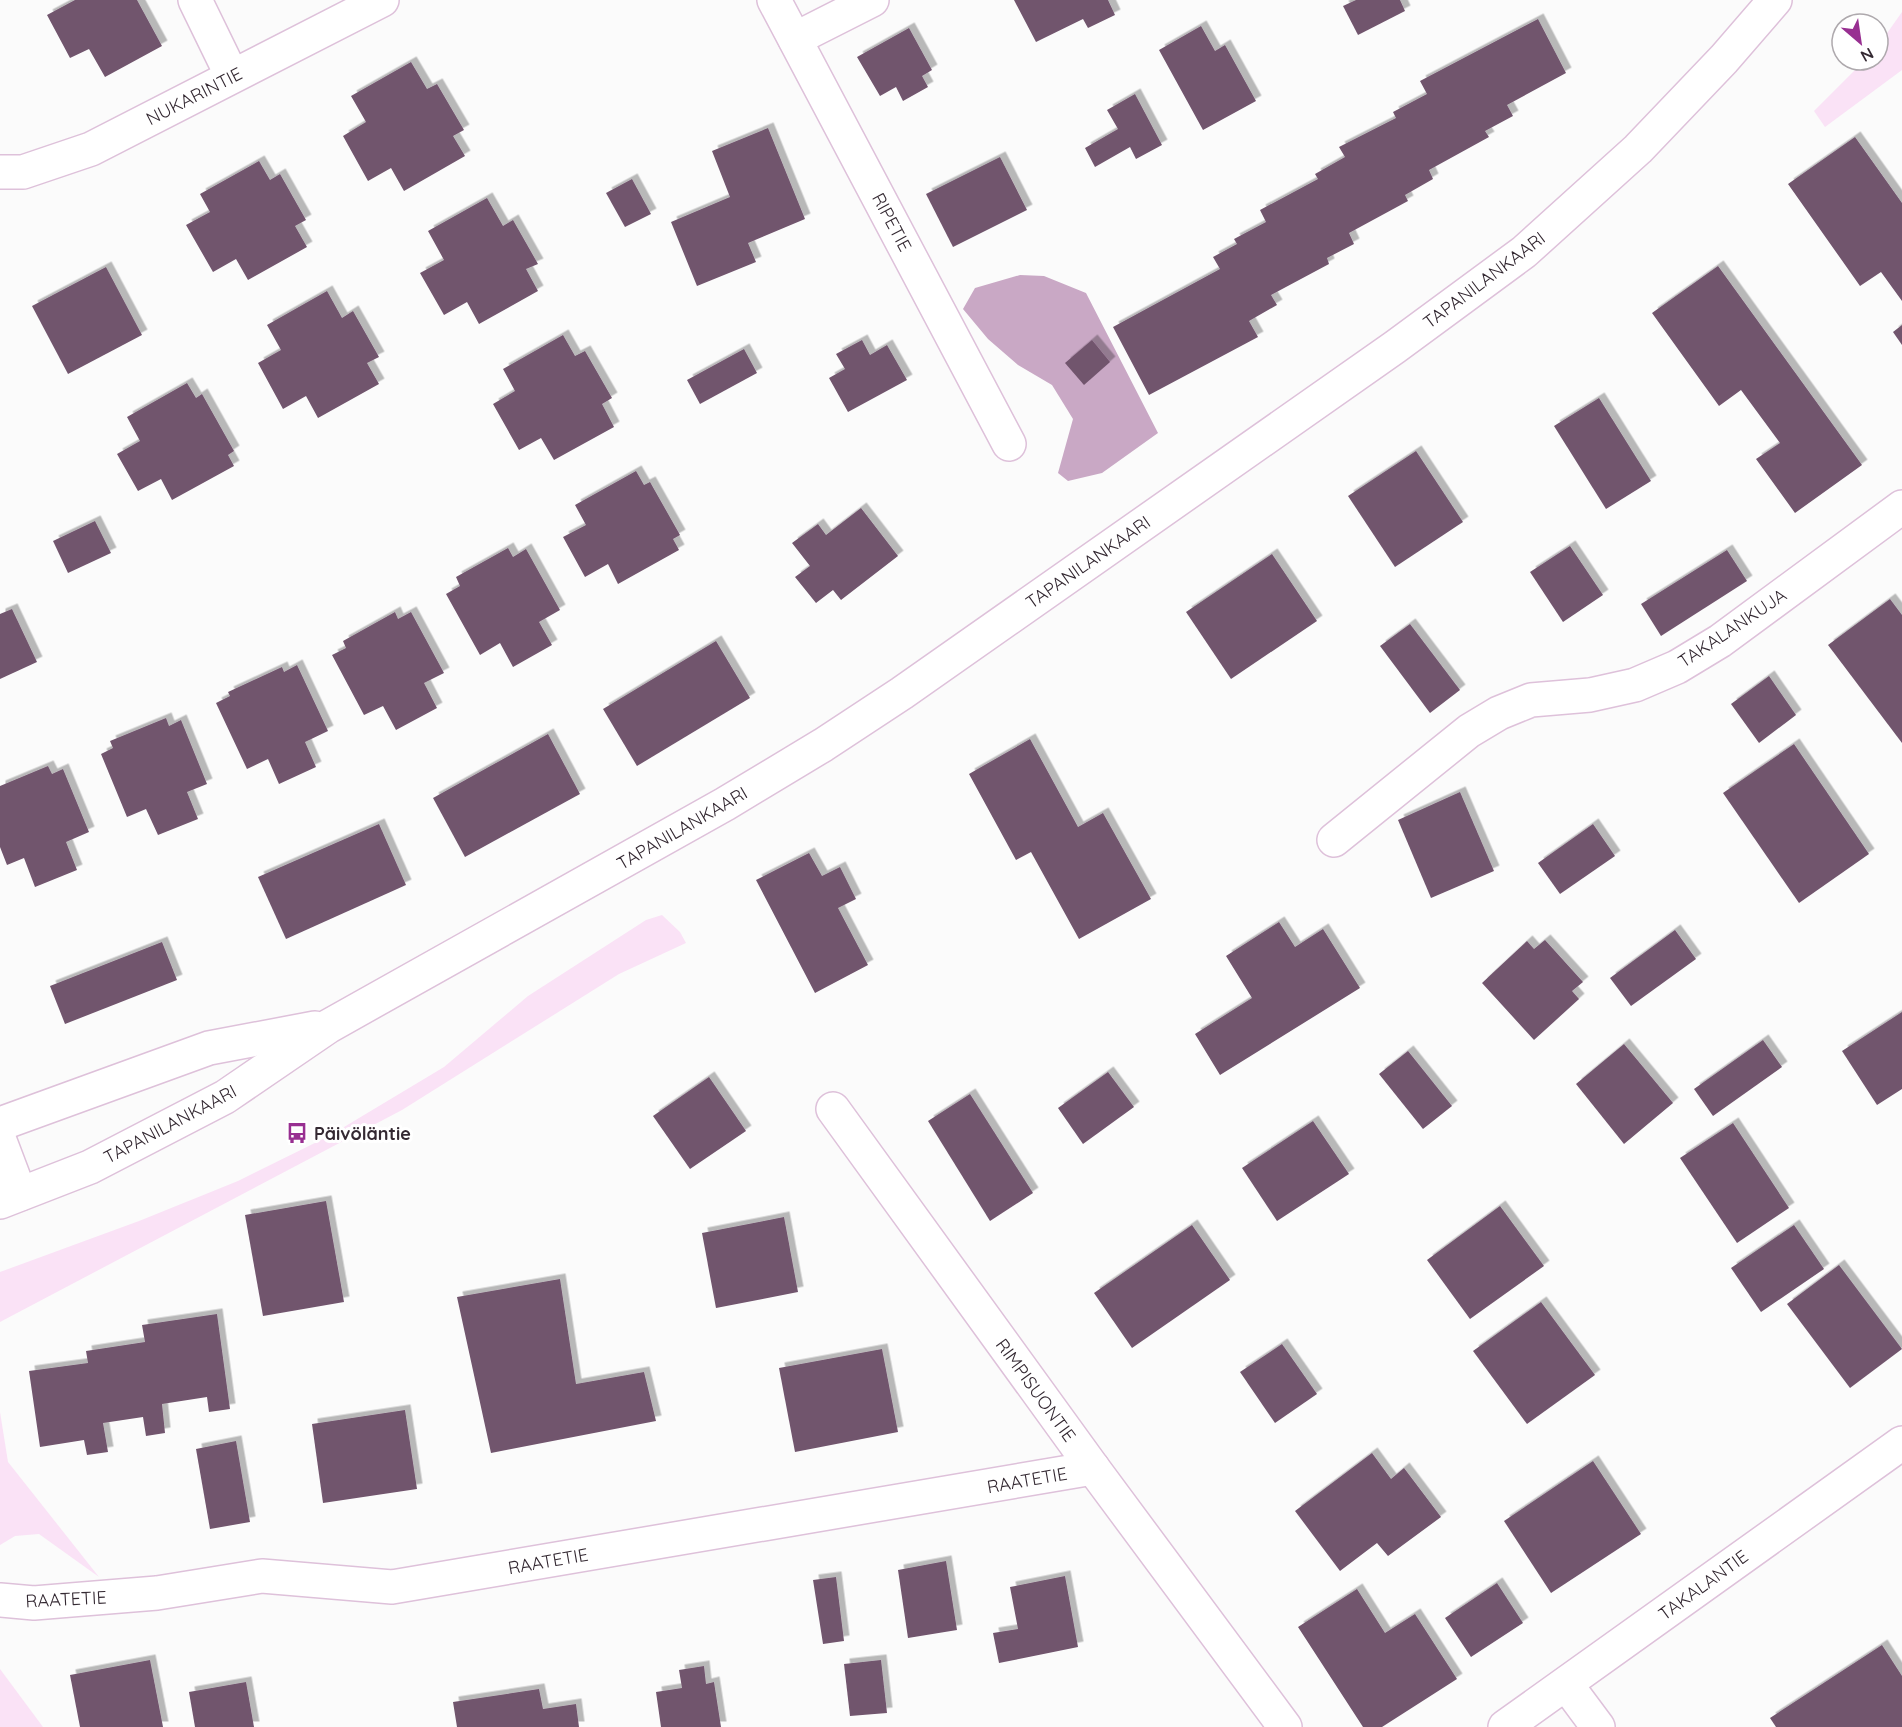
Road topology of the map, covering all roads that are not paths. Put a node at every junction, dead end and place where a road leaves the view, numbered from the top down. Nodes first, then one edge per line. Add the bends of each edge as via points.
1 (195, 0) edge
2 (382, 0) edge
3 (774, 0) edge
4 (872, 0) edge
5 (1775, 0) edge
6 (795, 39) junction
7 (232, 76) junction
8 (0, 172) edge
9 (1009, 444) dead end
10 (1902, 507) edge
11 (1334, 840) dead end
12 (329, 1026) junction
13 (833, 1109) dead end
14 (0, 1124) edge
15 (0, 1141) edge
16 (10, 1198) edge
17 (1902, 1443) edge
18 (1093, 1468) junction
19 (0, 1600) edge
20 (1566, 1684) junction
21 (1285, 1727) edge
22 (1505, 1727) edge
23 (1598, 1727) edge

1 - 7 street
2 - 7 street, NUKARINTIE
3 - 6 street, RIPETIE
4 - 6 street
5 - 12 street, TAPANILANKAARI via 1693,92 1584,200 1524,252 1395,347 823,745
6 - 9 street, RIPETIE
7 - 8 street, NUKARINTIE via 91,149 24,172
10 - 11 street, TAKALANKUJA via 1720,641 1677,667 1635,685 1590,695 1531,700 1499,713 1469,731
12 - 14 street, TAPANILANKAARI via 209,1048
12 - 16 street, TAPANILANKAARI via 225,1097 90,1167
13 - 18 street, RIMPISUONTIE
15 - 16 street
17 - 20 street, TAKALANTIE
18 - 19 street, RAATETIE via 392,1587 262,1576 158,1593 34,1603
18 - 21 street, RIMPISUONTIE
20 - 22 street, TAKALANTIE
20 - 23 street

